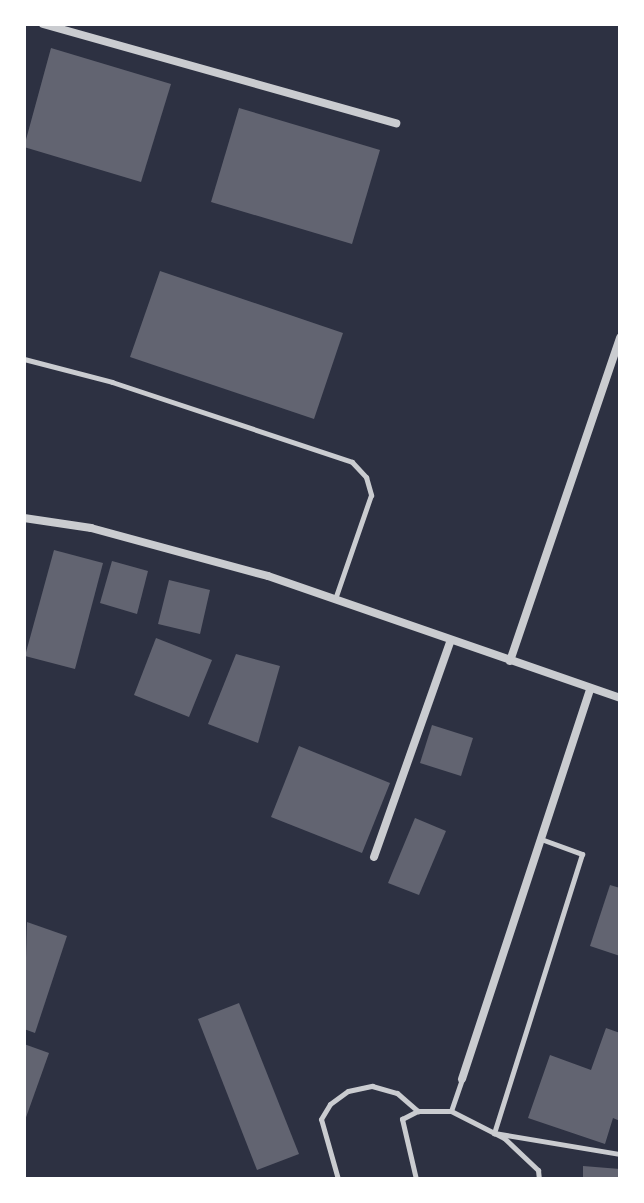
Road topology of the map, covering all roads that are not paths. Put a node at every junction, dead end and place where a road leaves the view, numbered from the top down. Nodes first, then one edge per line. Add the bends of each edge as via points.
1 (43, 24) edge
2 (396, 123) dead end
3 (620, 337) edge
4 (24, 359) edge
5 (24, 518) edge
6 (335, 599) junction
7 (451, 640) junction
8 (510, 661) junction
9 (590, 689) junction
10 (620, 698) edge
11 (541, 839) junction
12 (374, 857) dead end
13 (462, 1079) joint
14 (418, 1111) junction
15 (451, 1111) junction
16 (494, 1133) junction
17 (620, 1154) edge
18 (338, 1179) edge
19 (416, 1179) edge
20 (539, 1179) edge

1 - 2 street
3 - 8 street
4 - 6 lane via 112,382 352,462 366,477 371,495
5 - 6 street via 91,528
6 - 7 street
7 - 8 street
7 - 12 street
8 - 9 street
9 - 10 street
9 - 11 street
11 - 13 street
11 - 16 lane via 582,854
13 - 15 lane
14 - 15 lane
14 - 18 lane via 397,1093 372,1086 348,1091 330,1104 321,1119
14 - 19 lane via 402,1119
15 - 16 lane
16 - 17 lane
16 - 20 lane via 538,1170

